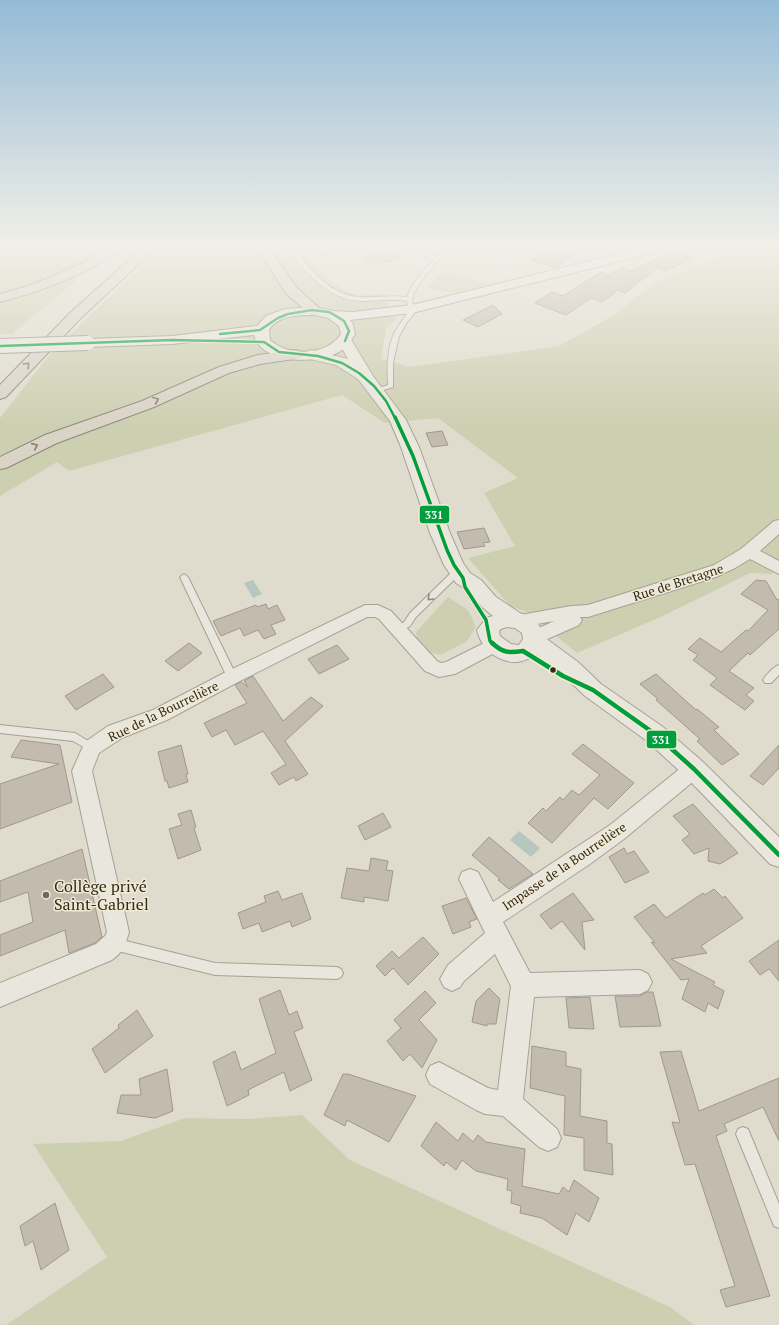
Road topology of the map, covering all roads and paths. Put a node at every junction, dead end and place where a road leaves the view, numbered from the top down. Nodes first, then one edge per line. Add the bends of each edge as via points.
1 (86, 306) edge
2 (308, 306) edge
3 (401, 306) edge
4 (409, 306) edge
5 (410, 306) edge
6 (314, 311) junction
7 (332, 315) junction
8 (38, 333) dead end
9 (263, 336) junction
10 (346, 339) junction
11 (0, 346) edge
12 (303, 355) junction
13 (13, 358) dead end
14 (365, 377) junction
15 (376, 390) junction
16 (0, 394) edge
17 (0, 464) edge
18 (779, 525) edge
19 (750, 552) junction
20 (779, 568) edge
21 (460, 574) junction
22 (184, 577) dead end
23 (588, 611) junction
24 (516, 620) junction
25 (398, 630) junction
26 (492, 638) junction
27 (530, 643) junction
28 (779, 669) edge
29 (232, 677) junction
30 (768, 680) dead end
31 (0, 729) edge
32 (92, 748) junction
33 (694, 769) junction
34 (779, 855) edge
35 (470, 879) dead end
36 (494, 927) junction
37 (114, 944) junction
38 (337, 973) dead end
39 (452, 979) dead end
40 (640, 982) dead end
41 (523, 985) junction
42 (0, 995) edge
43 (439, 1075) dead end
44 (510, 1104) junction
45 (742, 1134) dead end
46 (548, 1138) dead end
47 (779, 1221) edge

16 -> 1 highway
2 - 6 highway
3 - 7 main road via 352,316
4 - 10 main road via 403,313 367,324
5 - 15 lane via 411,314 396,336 390,363 391,386
6 - 7 main road
6 - 9 main road via 283,314 269,321
7 - 10 main road via 346,324 349,331
8 - 13 highway
9 - 11 main road, bridge
9 - 12 main road via 275,350
10 - 12 main road via 334,349
10 - 14 main road
12 - 14 main road via 341,362
17 -> 12 highway via 51,439 148,404 229,368 258,360
14 - 15 main road
15 - 21 main road via 398,420 440,533
18 - 19 street, Rue de Bretagne
19 - 20 street
19 - 23 street, Rue de Bretagne via 710,573
21 - 24 main road via 489,602
21 -> 25 lane
21 - 26 main road
22 - 29 lane
23 - 24 street, Rue de Bretagne via 578,610 540,619
23 - 27 street, Rue de Bretagne via 584,616 559,625
24 - 26 main road via 498,621
24 - 27 main road via 530,628
25 - 26 street, Rue de la Bourrelière via 431,666 439,670 449,669
25 - 29 street, Rue de la Bourrelière via 385,615 378,611 366,611
26 - 27 main road via 504,652 510,653
27 - 33 main road via 563,676 593,690 655,734
28 - 30 lane
29 - 32 street, Rue de la Bourrelière via 160,715 115,732
31 - 32 lane via 75,738
32 - 37 street via 82,771 118,932
33 - 34 main road
33 - 36 street, Impasse de la Bourrelière
35 - 36 street
36 - 39 street, Impasse de la Bourrelière
36 - 41 street
37 - 38 lane via 215,969
37 - 42 street via 104,952
40 - 41 street
41 - 44 street
43 - 44 street via 484,1102
44 - 46 street
45 - 47 lane

